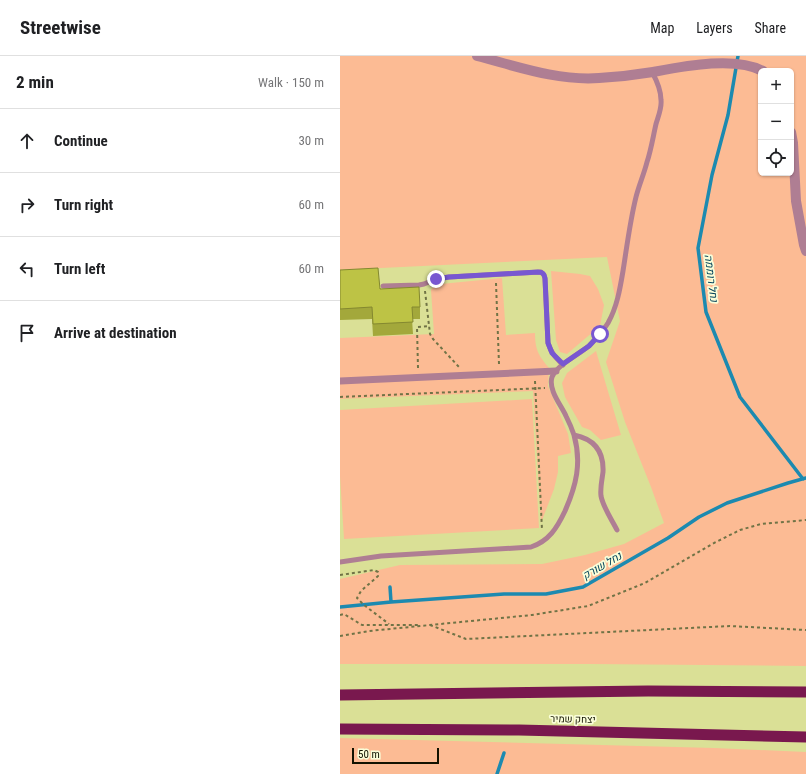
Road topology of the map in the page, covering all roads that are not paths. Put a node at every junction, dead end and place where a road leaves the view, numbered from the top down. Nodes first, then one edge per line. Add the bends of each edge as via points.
1 (477, 56) edge
2 (760, 68) edge
3 (652, 72) junction
4 (792, 140) edge
5 (806, 251) edge
6 (383, 286) dead end
7 (563, 364) junction
8 (556, 371) junction
9 (340, 381) edge
10 (574, 435) junction
11 (617, 530) dead end
12 (340, 562) edge
13 (806, 692) edge
14 (340, 695) edge
15 (340, 729) edge
16 (806, 737) edge

1 - 3 street via 541,73 569,77 597,78
2 - 3 street via 749,62 727,57
3 - 7 lane via 660,89 662,102 635,203 617,301 609,322 600,334 589,346
4 - 5 street via 796,201
6 - 7 lane via 419,285 440,278 541,272 545,278 548,343 552,353
7 - 8 lane
8 - 9 street
8 - 10 lane via 552,378 552,388
10 - 11 lane via 592,442 601,455 601,496
10 - 12 lane via 578,453 575,485 560,522 543,542 526,548 381,556
13 - 14 highway via 648,691
15 - 16 highway, יצחק שמיר

